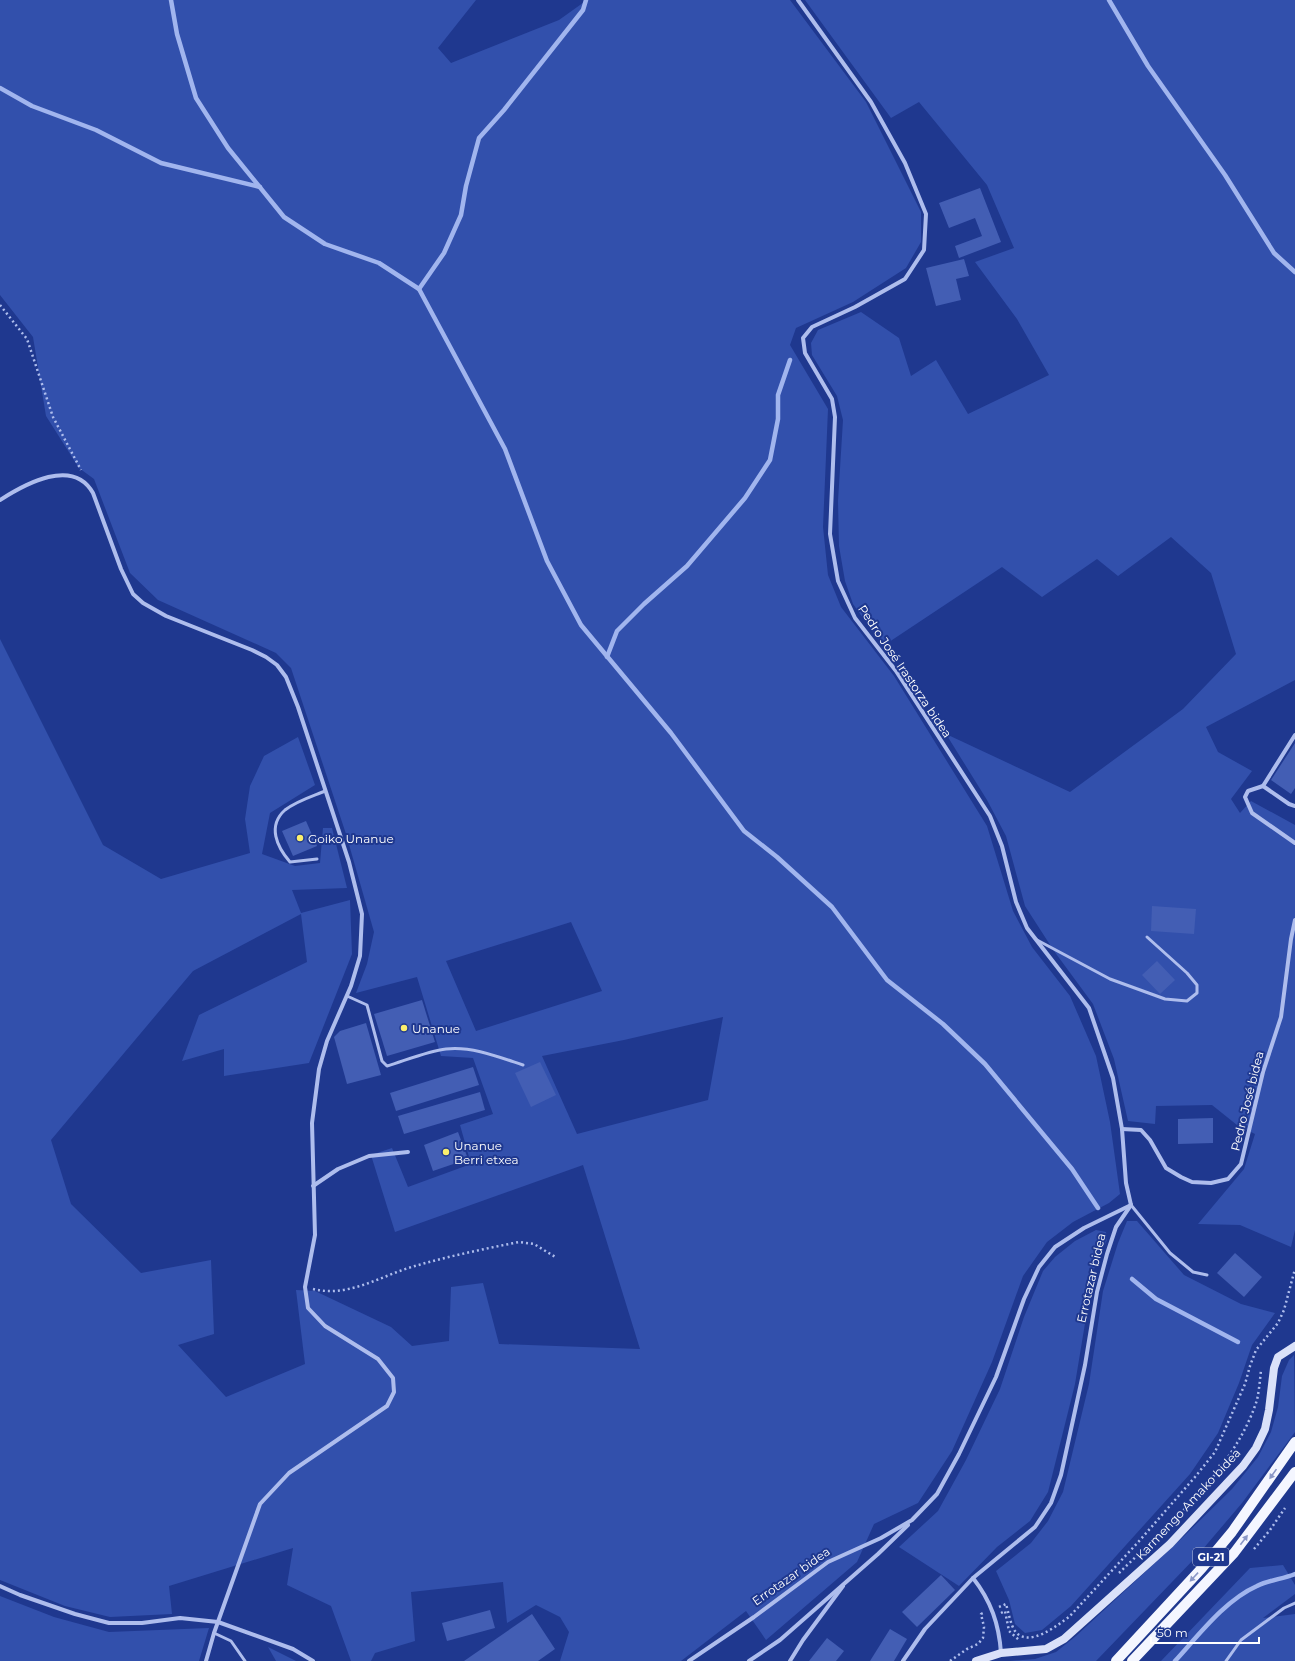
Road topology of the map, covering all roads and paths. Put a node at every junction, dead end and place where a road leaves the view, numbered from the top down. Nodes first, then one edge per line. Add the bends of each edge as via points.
1 (798, 0) edge
2 (0, 305) edge
3 (88, 483) junction
4 (0, 500) edge
5 (1295, 735) edge
6 (1263, 786) junction
7 (325, 790) junction
8 (1295, 806) edge
9 (1295, 843) edge
10 (317, 859) dead end
11 (1295, 920) edge
12 (1147, 937) dead end
13 (1036, 939) junction
14 (347, 996) junction
15 (524, 1065) dead end
16 (1122, 1129) junction
17 (408, 1152) dead end
18 (313, 1186) junction
19 (1131, 1205) junction
20 (557, 1258) dead end
21 (1295, 1269) edge
22 (1206, 1275) dead end
23 (305, 1287) junction
24 (1295, 1346) edge
25 (1263, 1363) dead end
26 (1295, 1442) edge
27 (1295, 1472) edge
28 (912, 1520) junction
29 (849, 1578) junction
30 (974, 1578) junction
31 (1114, 1578) dead end
32 (0, 1586) edge
33 (1295, 1603) edge
34 (1006, 1604) dead end
35 (1081, 1610) dead end
36 (981, 1614) dead end
37 (995, 1615) junction
38 (1071, 1620) dead end
39 (218, 1622) junction
40 (214, 1633) junction
41 (1023, 1642) dead end
42 (1001, 1654) junction
43 (206, 1661) edge
44 (245, 1661) edge
45 (313, 1661) edge
46 (689, 1661) edge
47 (750, 1661) edge
48 (790, 1661) edge
49 (903, 1661) edge
50 (950, 1661) edge
51 (976, 1661) edge
52 (1116, 1661) edge
53 (1132, 1661) edge
54 (1226, 1661) edge

1 - 13 street, Pedro José Irastorza bidea via 871,102 905,163 926,214 924,250 905,279 812,327 803,338 805,353 832,400 836,417 830,534 838,581 855,618 896,671 990,816 1002,846 1016,902 1027,928
2 - 3 path via 27,339 53,416
3 - 4 street via 75,476 53,476 29,484
3 - 7 street via 120,569 133,594 152,609 252,650 277,665 286,677 298,707
5 - 6 street
6 - 8 street
6 - 9 street via 1248,791 1245,798 1252,813
7 - 10 lane via 286,810 278,820 275,832 277,843 290,862
7 - 14 street via 349,862 362,914 360,956
11 - 16 street, Pedro José bidea via 1280,1017 1263,1072 1241,1164 1228,1179 1211,1183 1192,1182 1166,1168 1142,1130
12 - 13 lane via 1197,985 1197,993 1187,1001 1165,999 1110,979
13 - 16 street, Pedro José Irastorza bidea via 1089,1008 1113,1078
14 - 15 lane via 367,1005 382,1061 387,1066 444,1049 460,1048
14 - 18 street via 327,1041 319,1069 312,1123
16 - 19 street, Pedro José Irastorza bidea via 1126,1182
17 - 18 street via 369,1156 338,1169
18 - 23 street via 315,1235
19 - 22 lane via 1170,1253 1193,1272
19 - 28 street, Errotazar bidea via 1084,1228 1055,1247 1039,1267 1024,1299 996,1377 959,1454 937,1494
19 - 30 street, Errotazar bidea via 1116,1227 1107,1254 1061,1475 1051,1503 1035,1527
20 - 23 path via 534,1244 519,1242 415,1266 351,1289 325,1292
21 - 34 path via 1284,1310 1278,1323 1256,1350 1245,1384 1215,1452 1190,1482 1070,1616 1050,1630 1034,1637 1021,1637 1014,1631
23 - 39 street via 308,1308 325,1326 378,1359 393,1378 394,1392 387,1406 289,1473 260,1504
24 - 42 street, Karmengo Amako bidea via 1278,1357 1265,1429 1256,1448 1243,1466 1170,1544 1064,1639 1046,1649
25 - 31 path via 1257,1400 1219,1471
26 -> 52 main road, GI-21 via 1232,1532
53 -> 27 main road, GI-21 via 1234,1553
28 - 29 street, Errotazar bidea
28 - 46 street, Errotazar bidea via 881,1538 828,1562
29 - 47 street, Errotazar bidea via 780,1640
29 - 48 street, Errotazar bidea
30 - 37 street
30 - 49 street, Errotazar bidea via 925,1628
32 - 39 street via 75,1614 109,1623 180,1618
33 - 54 lane via 1284,1608 1241,1640
35 - 38 path
36 - 50 path via 983,1638 978,1644
37 - 41 path via 1005,1612 1009,1631
37 - 42 street
39 - 40 street
39 - 45 street via 293,1649
40 - 43 street
40 - 44 lane via 231,1641
42 - 51 street

